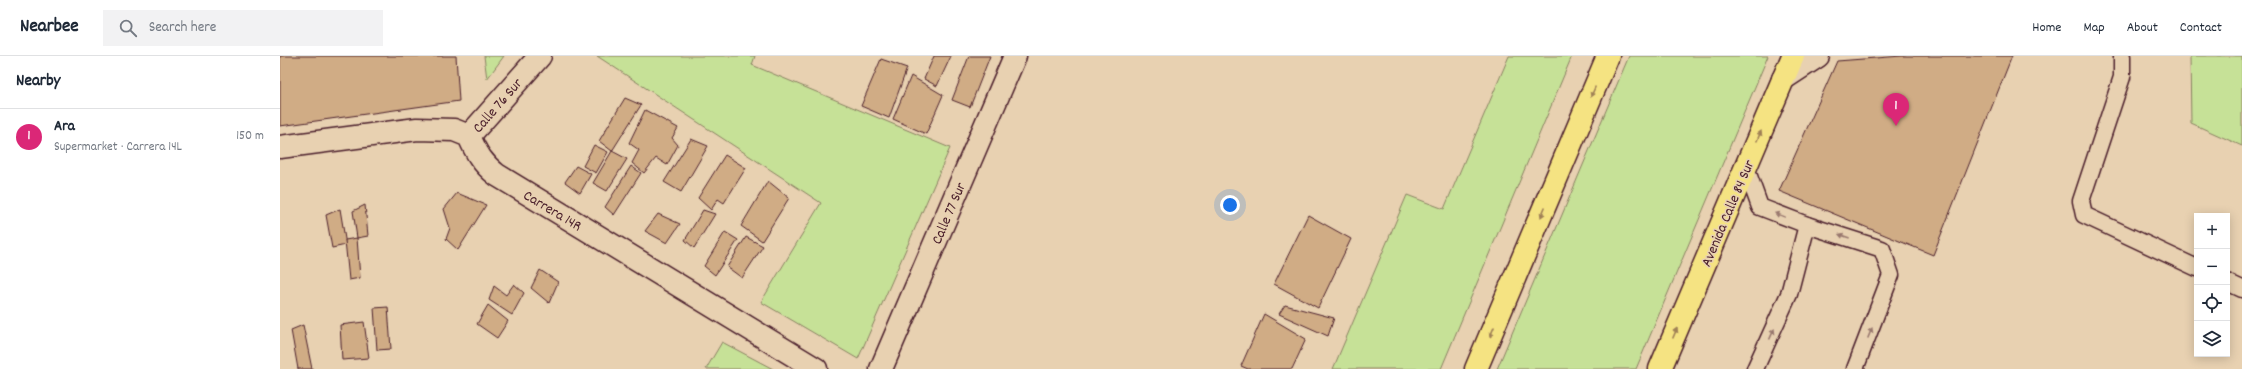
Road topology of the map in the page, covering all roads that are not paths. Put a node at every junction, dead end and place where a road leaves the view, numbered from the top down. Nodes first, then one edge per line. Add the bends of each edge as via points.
1 (540, 56) edge
2 (1015, 56) edge
3 (1608, 56) edge
4 (1793, 56) edge
5 (1818, 56) edge
6 (2122, 56) edge
7 (1783, 79) junction
8 (469, 136) junction
9 (280, 147) edge
10 (1746, 168) junction
11 (1807, 225) junction
12 (2194, 267) edge
13 (2230, 283) edge
14 (2242, 289) edge
15 (816, 369) edge
16 (881, 369) edge
17 (1476, 369) edge
18 (1660, 369) edge
19 (1755, 369) edge
20 (1855, 369) edge

1 - 8 street, Calle 76 Sur
2 - 16 street, Calle 77 Sur
3 -> 17 highway
4 - 7 highway, Avenida Calle 84 Sur
5 - 7 street
6 - 12 lane via 2122,77 2081,201 2084,215
10 -> 7 highway, Avenida Calle 84 Sur
8 - 9 street via 454,130 417,129
8 - 15 street, Carrera 14R via 484,164 497,175
11 -> 10 lane via 1760,207
18 -> 10 highway, Avenida Calle 84 Sur
19 -> 11 lane via 1789,294
20 -> 11 lane via 1891,275 1882,249
13 - 14 lane

